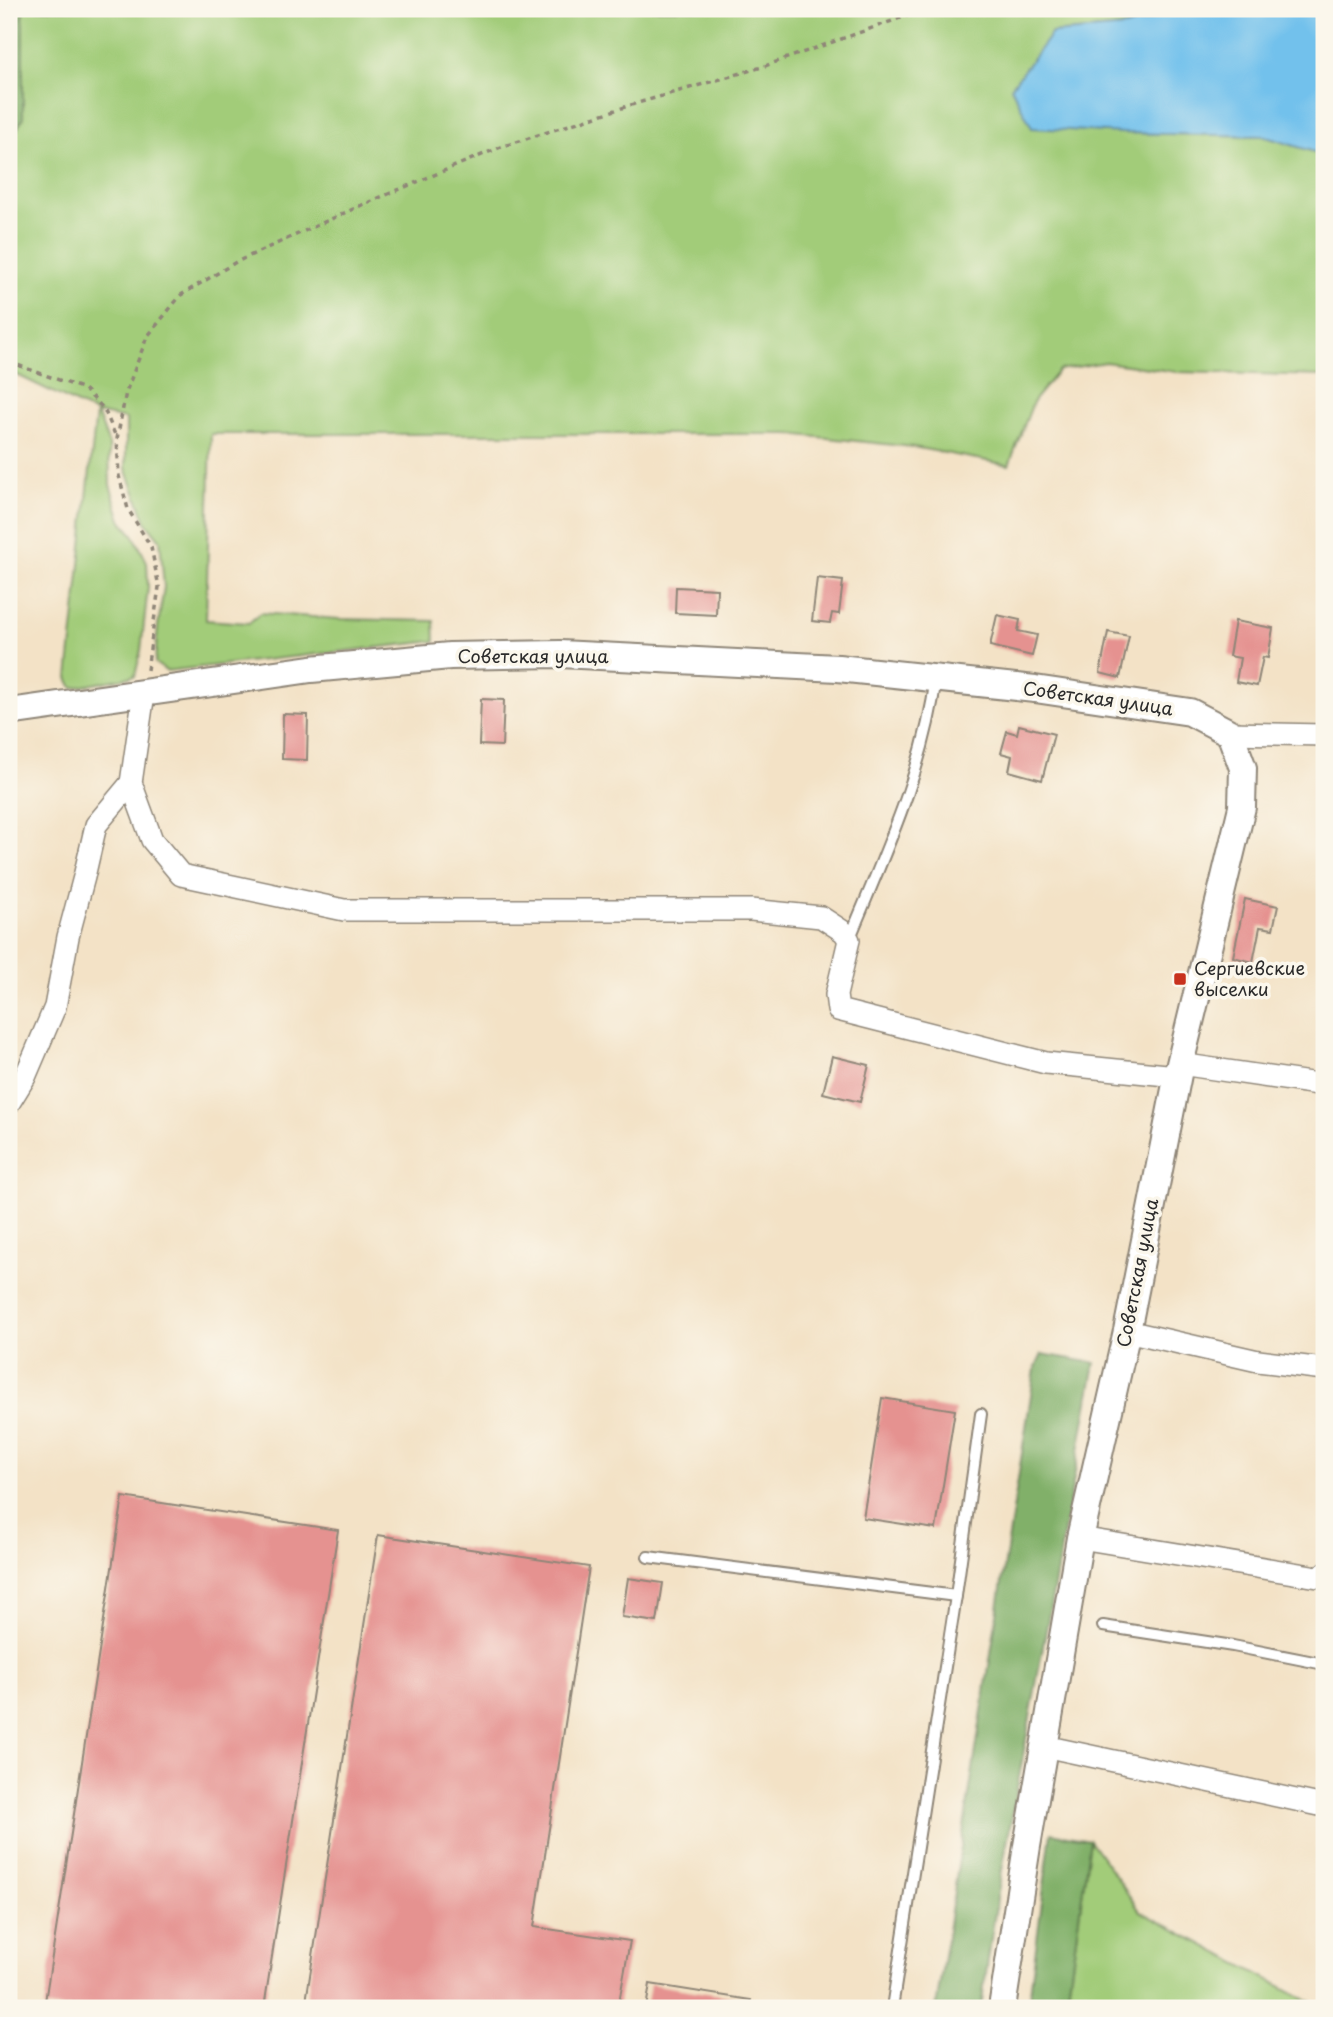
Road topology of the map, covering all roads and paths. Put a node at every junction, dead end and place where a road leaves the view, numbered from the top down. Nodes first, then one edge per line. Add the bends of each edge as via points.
1 (926, 9) edge
2 (9, 362) edge
3 (117, 439) junction
4 (936, 678) junction
5 (144, 693) junction
6 (9, 712) edge
7 (1230, 733) junction
8 (1324, 735) edge
9 (131, 783) junction
10 (849, 940) junction
11 (1178, 1070) junction
12 (1324, 1085) edge
13 (9, 1103) edge
14 (1127, 1331) junction
15 (1324, 1369) edge
16 (981, 1414) dead end
17 (1080, 1538) junction
18 (648, 1557) dead end
19 (1324, 1574) edge
20 (956, 1596) junction
21 (1102, 1626) dead end
22 (1324, 1664) edge
23 (1044, 1746) junction
24 (1324, 1805) edge
25 (892, 2008) edge
26 (1002, 2008) edge

1 - 3 path via 762,67 501,147 236,261 181,295 147,337 126,392
2 - 3 path via 84,389 103,409
3 - 5 path via 119,476 128,509 151,547 159,587
4 - 5 street, Советская улица via 838,668 560,654 450,656
4 - 7 street, Советская улица via 1190,712
4 - 10 lane via 932,713 910,790
5 - 6 street, Советская улица
5 - 9 street
7 - 8 street
7 - 11 street, Советская улица via 1243,768 1242,807
9 - 10 street via 152,840 181,875 208,881 344,910 751,910 821,917
9 - 13 street via 96,825 55,1007
10 - 11 street via 836,995 838,1010 1046,1063
11 - 12 street
11 - 14 street, Советская улица
14 - 15 street via 1258,1361
14 - 17 street, Советская улица
16 - 20 lane
17 - 19 street via 1318,1577
17 - 23 street, Советская улица
18 - 20 lane
20 - 25 lane
21 - 22 lane
23 - 24 street
23 - 26 street, Советская улица

